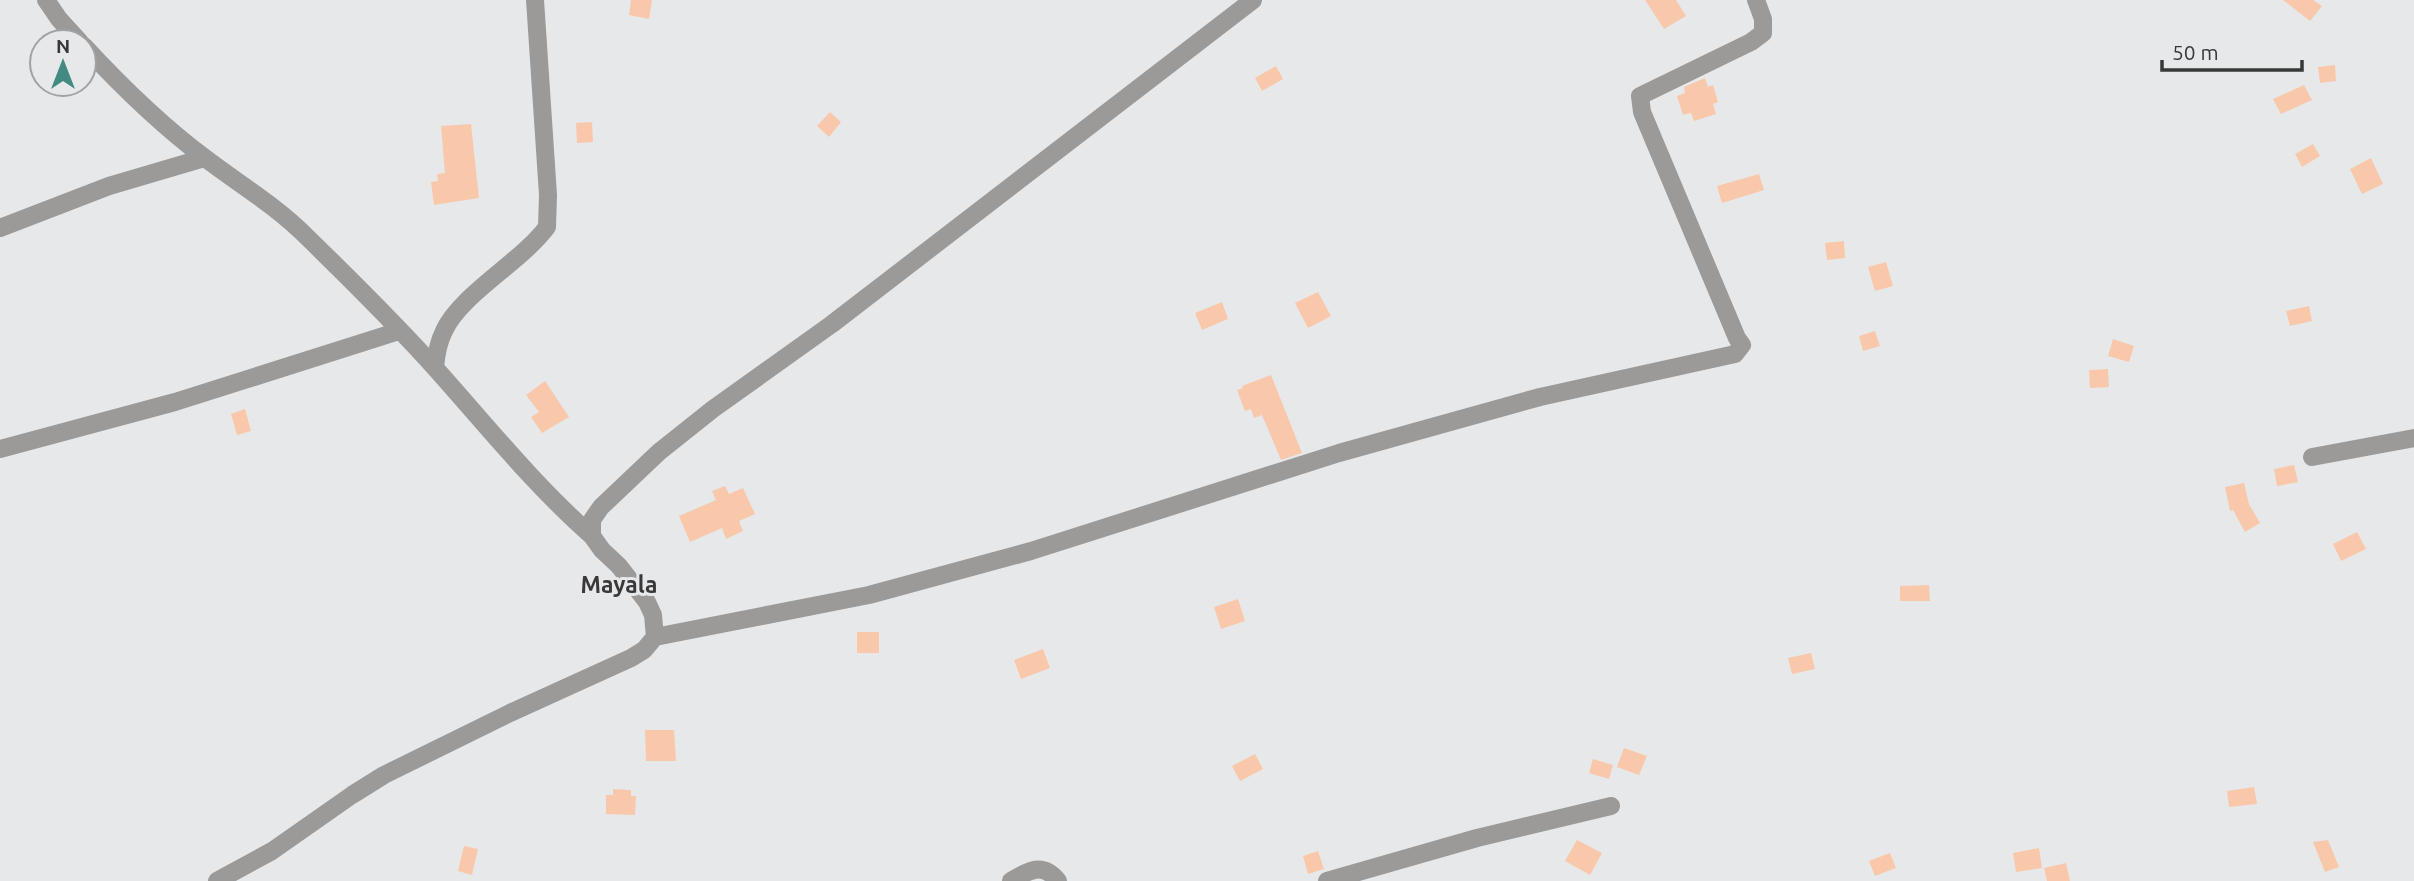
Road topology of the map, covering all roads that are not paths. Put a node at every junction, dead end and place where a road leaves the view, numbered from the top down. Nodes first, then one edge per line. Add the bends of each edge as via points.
1 (46, 0) edge
2 (535, 0) edge
3 (1253, 0) edge
4 (1756, 0) edge
5 (67, 28) edge
6 (98, 61) edge
7 (204, 158) junction
8 (0, 228) edge
9 (399, 331) junction
10 (435, 368) junction
11 (2414, 438) edge
12 (0, 449) edge
13 (2312, 457) dead end
14 (592, 536) junction
15 (655, 637) junction
16 (1611, 806) dead end
17 (217, 881) edge
18 (1010, 881) edge
19 (1058, 881) edge
20 (1327, 881) edge

1 - 5 street
2 - 10 street via 547,227 451,318 438,346
3 - 14 street via 659,452 601,507 592,520
4 - 15 street via 1763,33 1640,96 1642,111 1742,345 1735,354 1540,397 1339,453 1031,551 869,595
6 - 7 street
7 - 8 street
7 - 9 street via 288,219
9 - 10 street
9 - 12 street via 175,402
10 - 14 street via 527,474
11 - 13 street
14 - 15 street via 647,602
15 - 17 street via 644,650 621,663 384,775 272,851
16 - 20 street
18 - 19 street via 1036,868 1050,871

